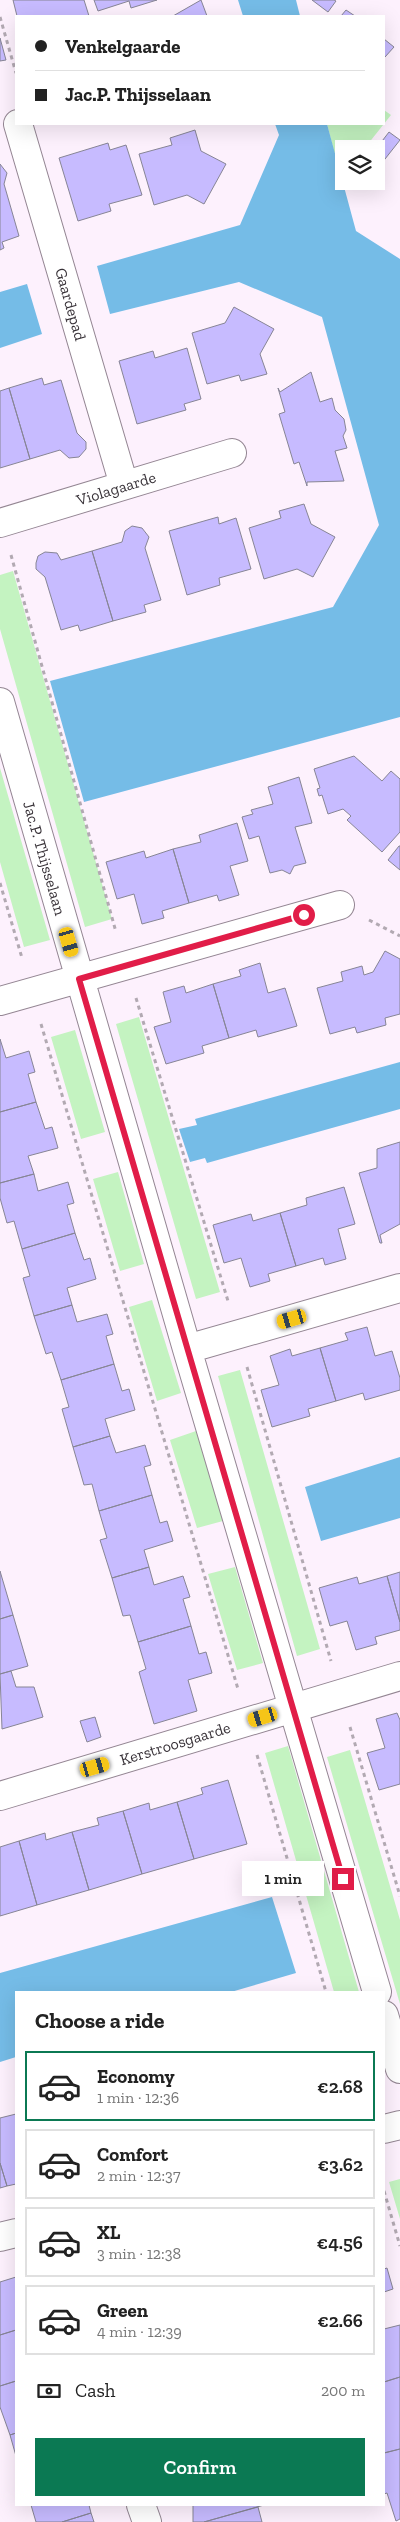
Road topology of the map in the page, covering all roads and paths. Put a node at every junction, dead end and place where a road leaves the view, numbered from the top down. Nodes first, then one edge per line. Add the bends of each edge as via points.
1 (0, 17) edge
2 (15, 70) edge
3 (15, 125) edge
4 (232, 453) dead end
5 (124, 485) junction
6 (1, 523) edge
7 (0, 702) edge
8 (0, 883) edge
9 (340, 905) dead end
10 (126, 966) junction
11 (79, 979) junction
12 (31, 993) junction
13 (0, 1001) edge
14 (400, 1288) edge
15 (238, 1335) junction
16 (187, 1349) junction
17 (400, 1676) edge
18 (340, 1693) junction
19 (292, 1708) junction
20 (248, 1722) junction
21 (0, 1796) edge
22 (400, 1896) edge
23 (326, 1991) edge
24 (377, 1991) edge
25 (385, 2018) edge
26 (400, 2069) edge
27 (400, 2125) edge
28 (385, 2129) edge
29 (385, 2194) edge
30 (15, 2233) edge
31 (0, 2237) edge
32 (400, 2246) edge
33 (141, 2506) edge
34 (147, 2522) edge

1 - 2 path
3 - 5 street, Gaardepad
4 - 5 street, Violagaarde
5 - 6 street, Violagaarde
6 - 10 path
7 - 11 street, Jac.P. Thijsselaan
8 - 12 path
9 - 10 street
10 - 11 street
10 - 15 path
11 - 12 street
11 - 16 street, Jac.P. Thijsselaan
12 - 13 street
12 - 20 path
14 - 15 street
15 - 16 street
15 - 18 path
16 - 19 street, Jac.P. Thijsselaan
17 - 18 street, Kerstroosgaarde
18 - 19 street, Kerstroosgaarde
18 - 22 path
19 - 20 street, Kerstroosgaarde
19 - 24 street, Jac.P. Thijsselaan
20 - 21 street, Kerstroosgaarde
20 - 23 path
25 - 26 street
27 - 28 street
29 - 32 path
30 - 31 street
33 - 34 street

